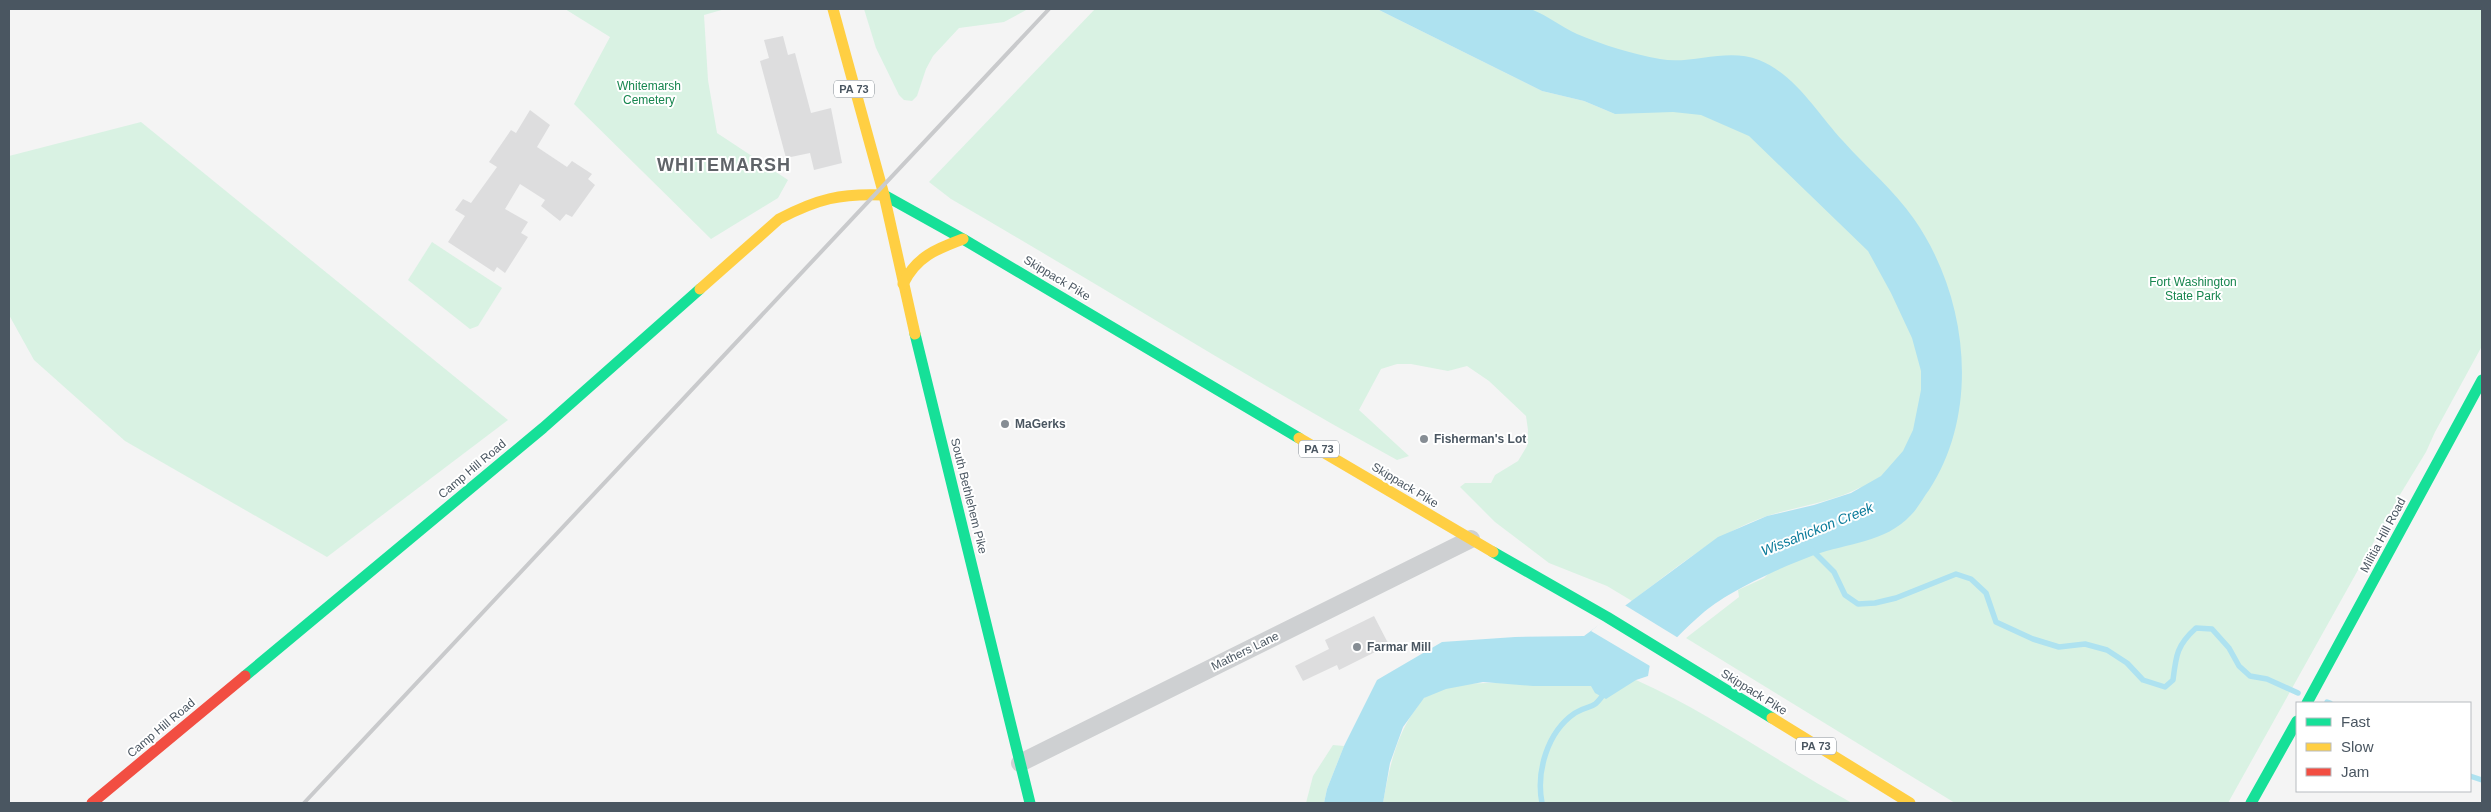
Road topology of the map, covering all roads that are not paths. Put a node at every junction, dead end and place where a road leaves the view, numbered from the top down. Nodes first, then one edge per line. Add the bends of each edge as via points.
1 (833, 9) edge
2 (884, 195) junction
3 (963, 239) junction
4 (903, 284) junction
5 (2482, 380) edge
6 (1471, 539) junction
7 (2308, 702) edge
8 (2296, 723) edge
9 (1020, 762) junction
10 (92, 803) edge
11 (1030, 803) edge
12 (1910, 803) edge
13 (2251, 803) edge

1 - 2 main road, PA 73
2 - 3 main road, Skippack Pike / PA 73
2 - 4 main road, South Bethlehem Pike
2 - 10 main road, Camp Hill Road via 849,193 828,196 779,219 543,428
3 - 4 main road via 919,258 909,269
3 - 6 main road, Skippack Pike / PA 73
4 - 9 main road, South Bethlehem Pike
5 - 7 main road, Militia Hill Road
6 - 9 street, Mathers Lane
6 - 12 main road, Skippack Pike / PA 73 via 1607,616
8 - 13 main road
9 - 11 main road, South Bethlehem Pike

